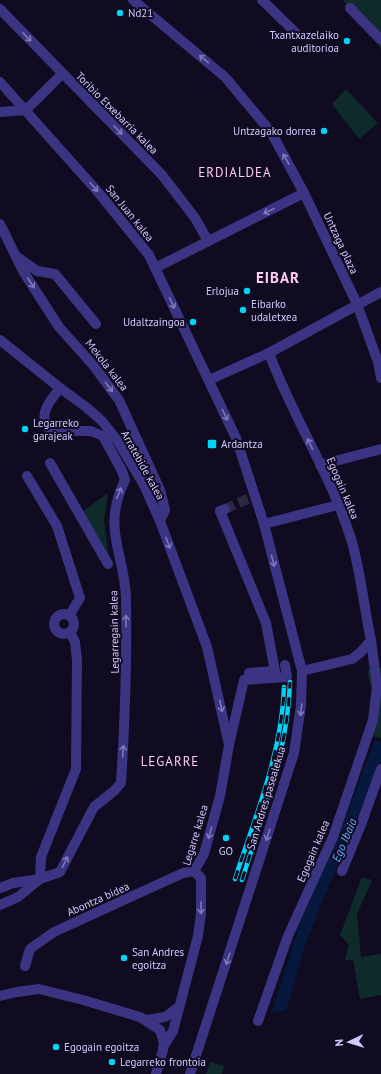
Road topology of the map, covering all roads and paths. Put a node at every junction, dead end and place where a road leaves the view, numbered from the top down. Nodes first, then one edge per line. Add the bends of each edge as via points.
1 (133, 0) edge
2 (262, 0) edge
3 (350, 8) dead end
4 (0, 9) edge
5 (299, 36) dead end
6 (381, 40) edge
7 (62, 74) junction
8 (0, 82) edge
9 (26, 110) junction
10 (0, 112) edge
11 (304, 193) junction
12 (0, 224) edge
13 (208, 241) junction
14 (16, 256) junction
15 (155, 268) junction
16 (381, 292) edge
17 (357, 304) junction
18 (96, 324) dead end
19 (0, 340) edge
20 (269, 353) junction
21 (379, 362) edge
22 (381, 378) edge
23 (209, 380) junction
24 (60, 388) junction
25 (381, 449) edge
26 (50, 463) dead end
27 (320, 465) junction
28 (27, 476) dead end
29 (338, 505) junction
30 (223, 510) dead end
31 (160, 521) junction
32 (264, 524) junction
33 (108, 564) dead end
34 (69, 616) junction
35 (70, 632) junction
36 (371, 640) junction
37 (285, 665) dead end
38 (213, 668) joint
39 (302, 671) junction
40 (249, 679) junction
41 (377, 686) junction
42 (381, 703) edge
43 (229, 745) junction
44 (381, 769) edge
45 (194, 871) junction
46 (342, 871) dead end
47 (40, 879) junction
48 (0, 888) edge
49 (0, 905) edge
50 (25, 966) dead end
51 (0, 996) edge
52 (179, 1008) junction
53 (258, 1020) dead end
54 (150, 1022) junction
55 (163, 1047) junction
56 (156, 1074) edge
57 (190, 1074) edge

11 -> 1 street, Untzaga plaza via 271,132 225,77
2 - 5 street
3 - 6 street
4 -> 7 street, Toribio Etxebarria kalea
7 - 9 street
7 -> 13 street, Toribio Etxebarria kalea via 162,175 195,218
8 - 9 street, San Juan kalea
9 - 10 street
9 -> 15 street, San Juan kalea via 98,192 149,255
11 -> 13 street
11 - 17 street, Untzaga plaza
12 - 14 street, Mekola kalea
13 - 15 street
14 - 18 street, Mekola kalea via 37,271 55,274
14 -> 31 street, Mekola kalea via 59,327 93,365 119,400 160,490 165,510
15 -> 23 street, San Juan kalea
16 - 17 street
17 - 20 street
17 - 21 street, Untzaga plaza
19 - 24 street, Arratebide kalea
20 - 23 street
27 -> 20 street, Egogain kalea via 290,404
21 - 22 street, Untzaga plaza
23 -> 32 street, San Andres pasealekua via 236,438 252,497
24 - 31 street, Arratebide kalea via 97,416 117,440 144,485
47 -> 24 street, Legarregain kalea via 60,872 94,806 121,783 126,697 126,589 113,515 125,480 103,436 91,431 61,431 47,427 44,416 46,408
25 - 27 street
26 - 33 street
27 - 29 street, Egogain kalea
28 - 34 street via 56,526 70,564 80,598
29 - 32 street
29 - 36 street, Egogain kalea via 352,543
30 - 40 street via 266,623 275,671 249,673
31 -> 38 street, Arratebide kalea
32 -> 39 street, San Andres pasealekua
34 - 35 street via 73,624
34 - 35 street via 57,617 54,626 60,633
35 - 47 street via 75,642 78,667 76,769 42,857
36 - 39 street via 352,659
36 - 41 street, Egogain kalea
37 - 40 street via 287,677
38 -> 43 street, Legarre kalea
39 -> 57 street, San Andres pasealekua via 301,705 294,753
40 - 43 street via 244,680
41 - 42 street, Egogain kalea
41 - 53 street, Egogain kalea via 373,720 333,837 288,936
43 -> 45 street, Legarre kalea via 220,796 204,854
44 - 46 street
45 - 50 street, Abontza bidea via 183,873 54,932 30,949
45 -> 52 street, Legarre kalea via 201,878 201,913 192,964
47 - 48 street via 13,883
47 - 49 street, Legarregain kalea via 18,897
51 - 54 street via 39,990 83,1000
52 - 54 street via 165,1017
52 - 55 street, Legarre kalea via 173,1031
54 - 55 street via 160,1030
55 - 56 street

